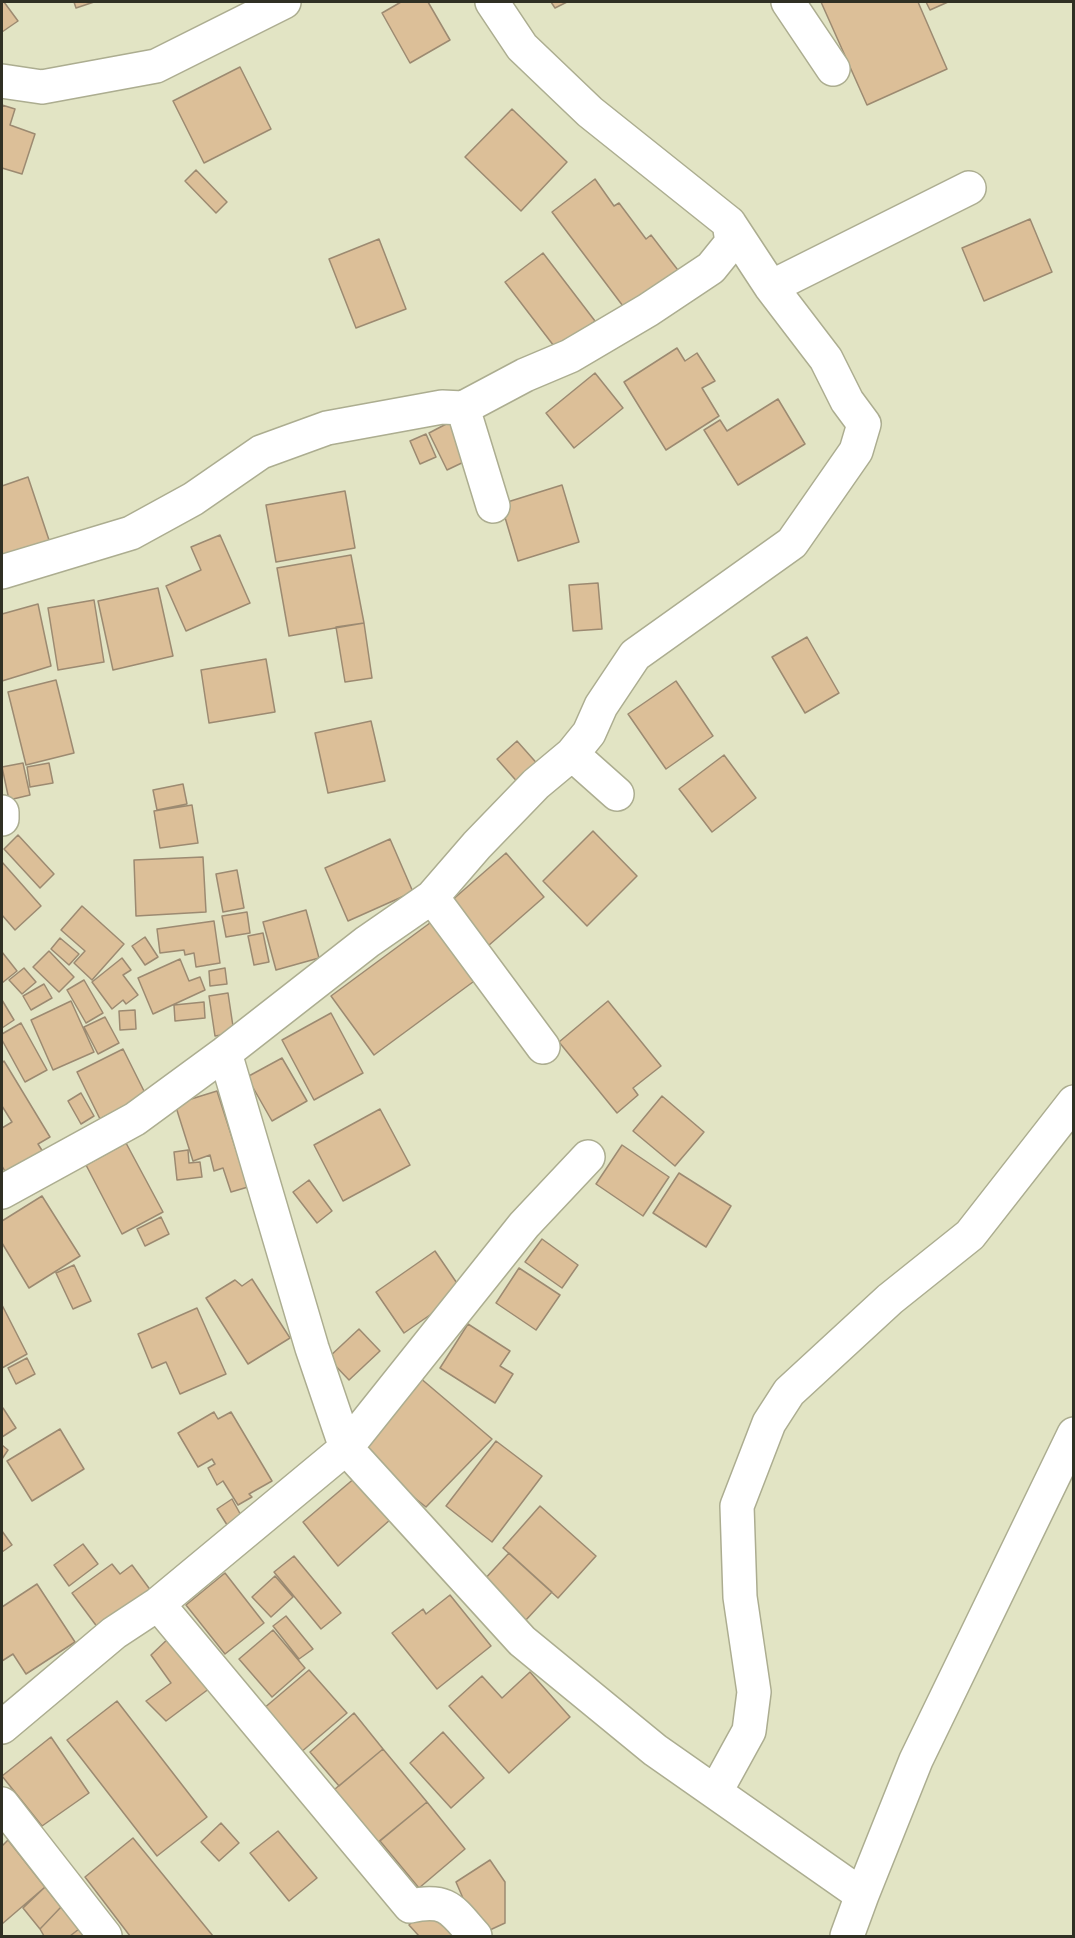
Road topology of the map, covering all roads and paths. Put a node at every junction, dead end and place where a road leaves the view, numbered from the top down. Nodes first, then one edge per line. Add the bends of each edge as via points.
1 (284, 2) edge
2 (492, 2) edge
3 (788, 2) edge
4 (833, 69) dead end
5 (2, 81) edge
6 (969, 188) dead end
7 (729, 223) junction
8 (771, 287) junction
9 (463, 408) junction
10 (493, 506) dead end
11 (2, 572) edge
12 (572, 754) junction
13 (617, 794) dead end
14 (2, 812) edge
15 (2, 819) edge
16 (432, 897) junction
17 (543, 1047) dead end
18 (225, 1053) junction
19 (1074, 1102) edge
20 (588, 1157) dead end
21 (2, 1192) edge
22 (1074, 1434) edge
23 (346, 1448) junction
24 (158, 1604) junction
25 (2, 1727) edge
26 (716, 1791) junction
27 (2, 1804) edge
28 (862, 1895) junction
29 (105, 1936) edge
30 (475, 1936) edge
31 (847, 1936) edge

1 - 5 street via 156,66 42,87
2 - 7 street via 522,47 590,112
3 - 4 street
6 - 8 street
7 - 8 street
7 - 9 street via 732,242 711,268 570,356
8 - 12 street via 826,359 847,401 864,424 856,451 792,543 635,656
9 - 10 street
9 - 11 street via 442,407 327,428 261,452 193,499 131,533
12 - 13 street
12 - 16 street via 536,784
14 - 15 street
16 - 17 street
16 - 18 street via 367,942
18 - 21 street via 135,1119
18 - 23 street via 312,1348
19 - 26 street via 970,1235 890,1299 789,1392 770,1423 737,1506 740,1597 754,1692 749,1731
20 - 23 street via 524,1225
22 - 28 street via 915,1760
23 - 24 street
23 - 26 street via 522,1641 655,1750
24 - 25 street via 114,1633
24 - 30 street via 410,1906 431,1901 448,1905
26 - 28 street
27 - 29 street
28 - 31 street

